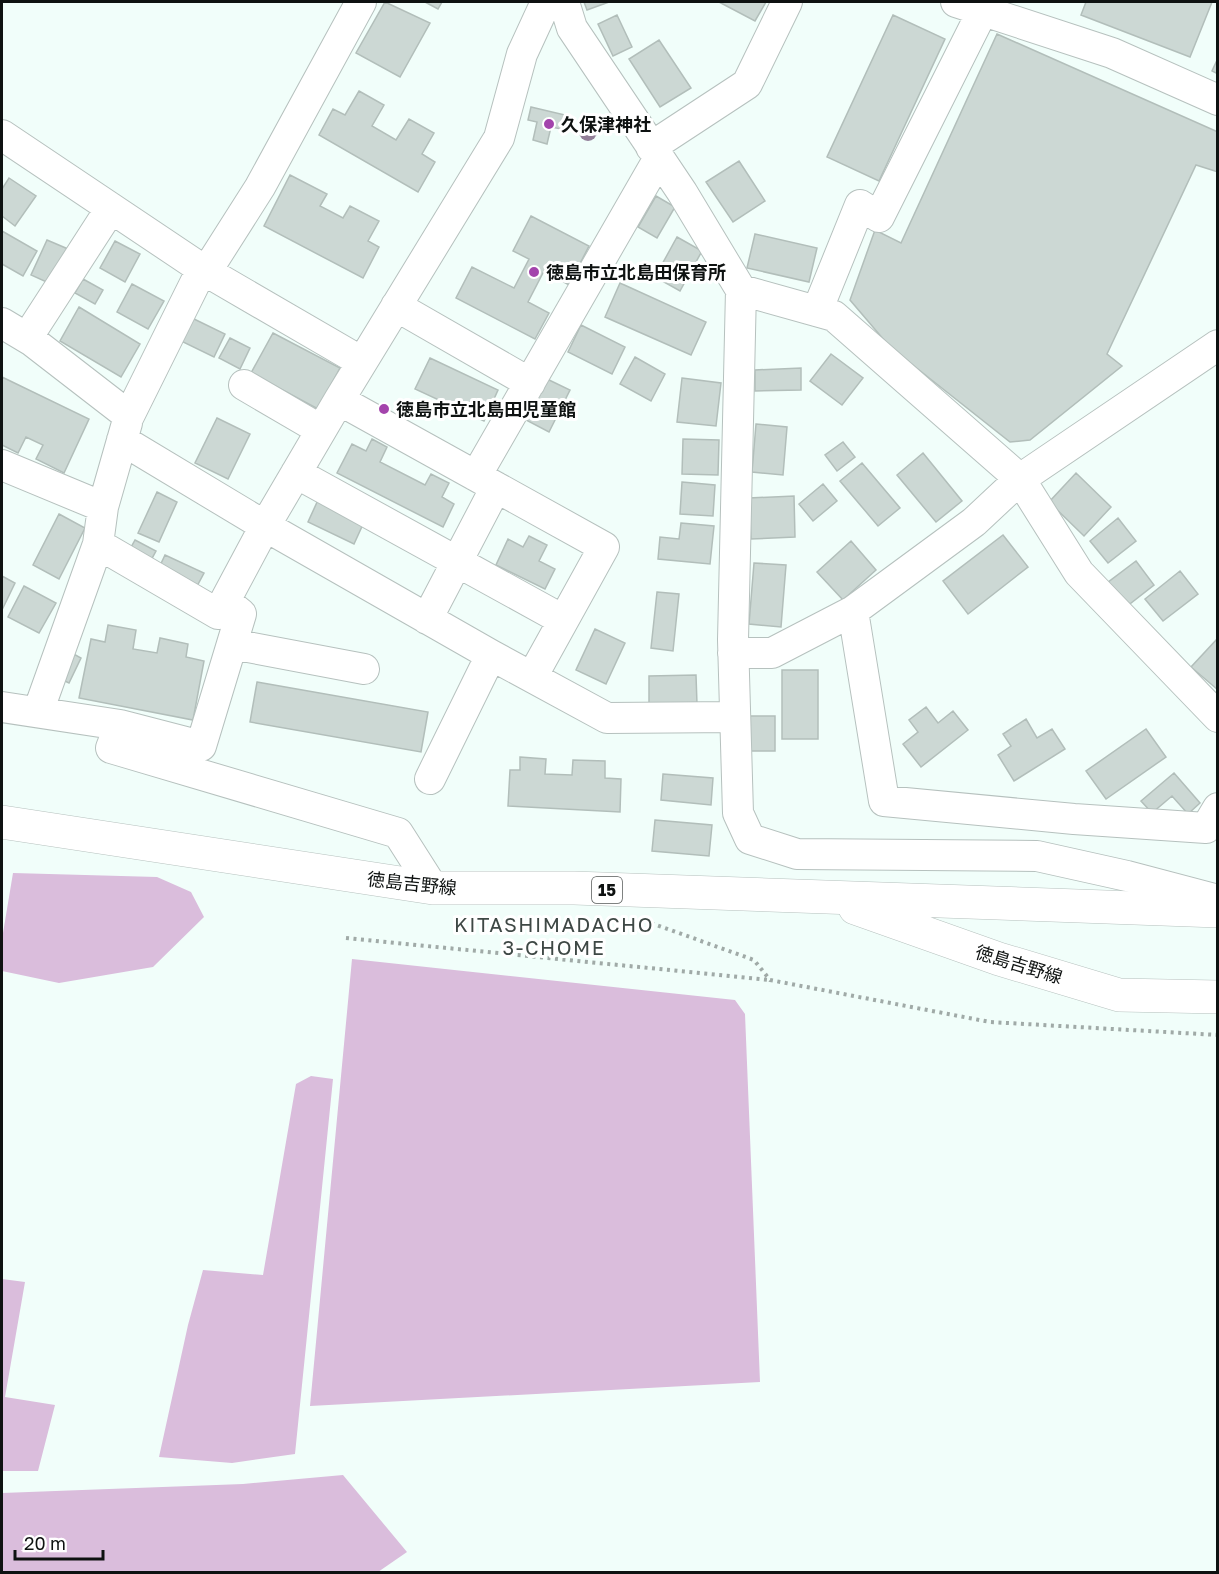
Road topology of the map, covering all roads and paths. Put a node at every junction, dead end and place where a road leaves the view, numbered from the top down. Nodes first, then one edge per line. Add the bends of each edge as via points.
1 (361, 2) edge
2 (546, 2) edge
3 (564, 2) edge
4 (787, 2) edge
5 (969, 6) edge
6 (1218, 100) edge
7 (5, 144) edge
8 (655, 152) junction
9 (111, 208) junction
10 (204, 270) junction
11 (741, 290) junction
12 (396, 306) junction
13 (817, 311) junction
14 (14, 331) edge
15 (1218, 345) edge
16 (362, 362) junction
17 (530, 383) junction
18 (244, 385) dead end
19 (339, 400) junction
20 (125, 428) junction
21 (321, 430) junction
22 (2, 465) edge
23 (296, 474) junction
24 (1020, 479) junction
25 (486, 482) junction
26 (103, 507) junction
27 (265, 526) junction
28 (98, 544) junction
29 (457, 562) junction
30 (225, 602) junction
31 (853, 611) junction
32 (427, 619) junction
33 (563, 620) junction
34 (232, 644) junction
35 (733, 653) junction
36 (491, 655) junction
37 (364, 669) dead end
38 (531, 677) junction
39 (2, 707) edge
40 (38, 712) junction
41 (735, 717) junction
42 (1218, 717) edge
43 (120, 725) junction
44 (430, 779) dead end
45 (1218, 808) edge
46 (2, 822) edge
47 (433, 888) junction
48 (827, 897) junction
49 (1218, 900) edge
50 (1218, 912) edge
51 (648, 922) dead end
52 (346, 938) dead end
53 (770, 980) junction
54 (1218, 997) edge
55 (1218, 1035) edge

1 - 10 street via 260,187
2 - 12 street via 522,54 499,138
3 - 8 street via 572,28
4 - 8 street via 747,84
5 - 6 street via 1112,53
5 - 13 street via 879,217 860,205
7 - 9 street
8 - 11 street
8 - 17 street
9 - 10 street
9 - 14 street
10 - 16 street
10 - 20 street
11 - 13 street
11 - 35 street
12 - 16 street
12 - 17 street
13 - 24 street via 834,316
14 - 20 street
15 - 24 street
16 - 19 street
17 - 25 street
18 - 21 street
19 - 21 street
19 - 25 street
20 - 26 street
20 - 27 street
21 - 23 street
22 - 26 street
23 - 27 street
23 - 29 street
24 - 31 street via 974,522
24 - 42 street via 1079,573
25 - 29 street
25 - 33 street via 603,547
26 - 28 street
27 - 30 street
27 - 32 street
28 - 30 street via 218,614
28 - 40 street
29 - 32 street
29 - 33 street
30 - 34 street via 241,614
31 - 35 street via 772,652
31 - 45 street via 884,801 1206,828
32 - 36 street
33 - 38 street
34 - 37 street
34 - 43 street via 201,746
35 - 41 street
36 - 38 street
36 - 44 street
38 - 41 street via 607,718
39 - 40 street
40 - 43 street
41 - 49 street via 738,813 750,839 797,854 1037,856
43 - 47 street via 111,748 398,833
46 - 47 main road, 徳島吉野線 / 15
47 - 48 main road, 徳島吉野線 / 15 via 574,888
48 - 50 main road, 徳島吉野線 / 15
48 - 54 main road, 徳島吉野線 / 15 via 999,959 1119,994
51 - 53 path via 754,960
52 - 53 path
53 - 55 path via 990,1022

